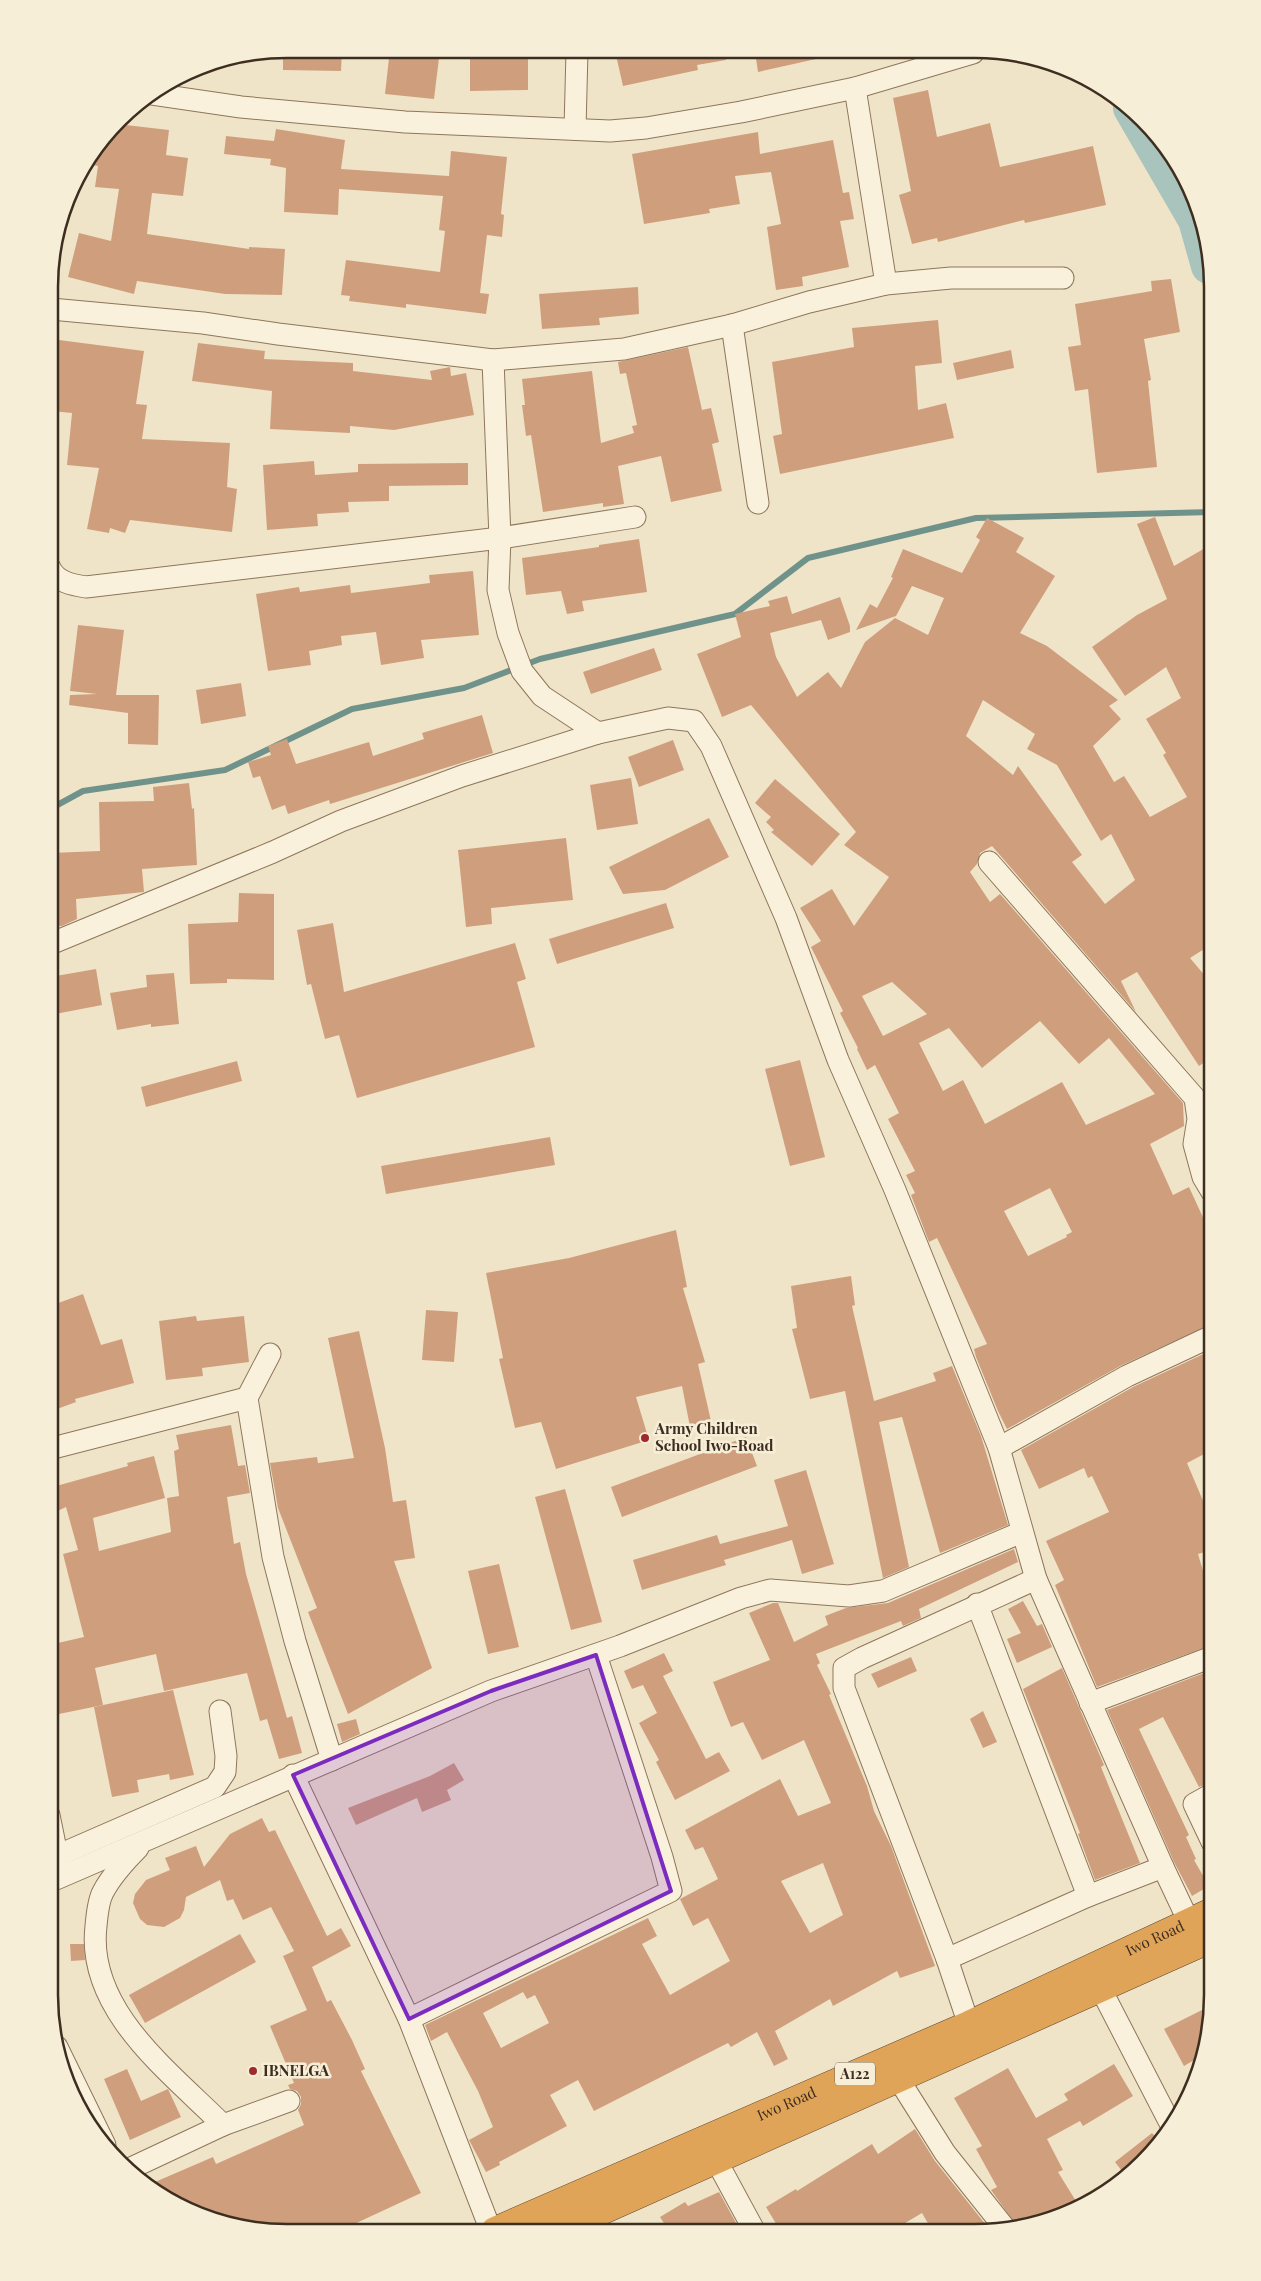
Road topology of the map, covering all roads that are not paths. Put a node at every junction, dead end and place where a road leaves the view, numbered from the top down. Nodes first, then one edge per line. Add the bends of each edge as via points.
1 (577, 58) edge
2 (956, 58) edge
3 (855, 88) junction
4 (160, 95) edge
5 (574, 129) junction
6 (1063, 278) dead end
7 (886, 284) junction
8 (58, 310) edge
9 (732, 325) junction
10 (493, 360) junction
11 (758, 503) dead end
12 (635, 517) dead end
13 (500, 538) junction
14 (58, 577) edge
15 (598, 733) junction
16 (989, 862) dead end
17 (58, 941) edge
18 (1204, 1179) edge
19 (1204, 1340) edge
20 (270, 1354) dead end
21 (247, 1398) junction
22 (58, 1448) edge
23 (999, 1448) junction
24 (1022, 1532) junction
25 (1036, 1579) junction
26 (977, 1604) junction
27 (596, 1655) junction
28 (1204, 1660) edge
29 (1090, 1703) junction
30 (220, 1711) dead end
31 (332, 1760) junction
32 (293, 1775) junction
33 (1204, 1798) edge
34 (1204, 1825) edge
35 (146, 1840) junction
36 (58, 1851) edge
37 (59, 1855) junction
38 (58, 1861) edge
39 (1163, 1867) junction
40 (58, 1878) edge
41 (1088, 1896) junction
42 (1201, 1917) edge
43 (1204, 1941) edge
44 (947, 1959) junction
45 (1096, 1979) junction
46 (409, 2019) junction
47 (969, 2025) junction
48 (898, 2080) junction
49 (289, 2101) dead end
50 (1167, 2118) edge
51 (223, 2125) junction
52 (716, 2160) junction
53 (135, 2166) edge
54 (1000, 2222) edge
55 (488, 2224) edge
56 (511, 2224) edge
57 (584, 2224) edge
58 (750, 2224) edge

1 - 5 street
2 - 3 street
3 - 5 street via 646,128
3 - 7 street
4 - 5 street via 241,107 405,122
6 - 7 street via 951,278
7 - 9 street
8 - 10 street via 203,323
9 - 10 street via 624,349
9 - 11 street
10 - 13 street
12 - 13 street
13 - 14 street via 86,587 68,584
13 - 15 street via 498,590 520,665 542,696
15 - 17 street via 462,776 341,822
15 - 23 street via 668,718 694,721 711,746 786,918 838,1060 895,1190
16 - 18 street via 1196,1098 1198,1120 1194,1144
19 - 23 street via 1127,1376
20 - 21 street
21 - 22 street
21 - 31 street via 273,1557 295,1642
23 - 24 street
24 - 25 street
24 - 27 street via 883,1591 849,1596 770,1590
25 - 26 street
25 - 29 street
26 - 41 street
26 - 44 street via 844,1668 844,1688
27 - 31 street via 491,1691
27 - 46 street via 671,1891
28 - 29 street
29 - 39 street
30 - 37 street via 225,1772 215,1786
31 - 32 street
32 - 35 street
32 - 46 street
33 - 34 street via 1194,1804
35 - 40 street
35 - 51 street via 119,1868 102,1894 94,1945 102,1980 119,2013 144,2047
36 - 37 street
37 - 38 street
39 - 41 street
39 - 42 street
41 - 44 street
42 - 45 highway, Iwo Road / A122
43 - 45 highway, Iwo Road / A122
44 - 47 street
45 - 47 highway, Iwo Road / A122
45 - 48 highway, Iwo Road / A122
45 - 50 street
46 - 55 street
47 - 56 highway, Iwo Road / A122
48 - 52 highway, Iwo Road / A122
48 - 54 street via 945,2153
49 - 51 street
51 - 53 street
52 - 57 highway, Iwo Road / A122
52 - 58 street

